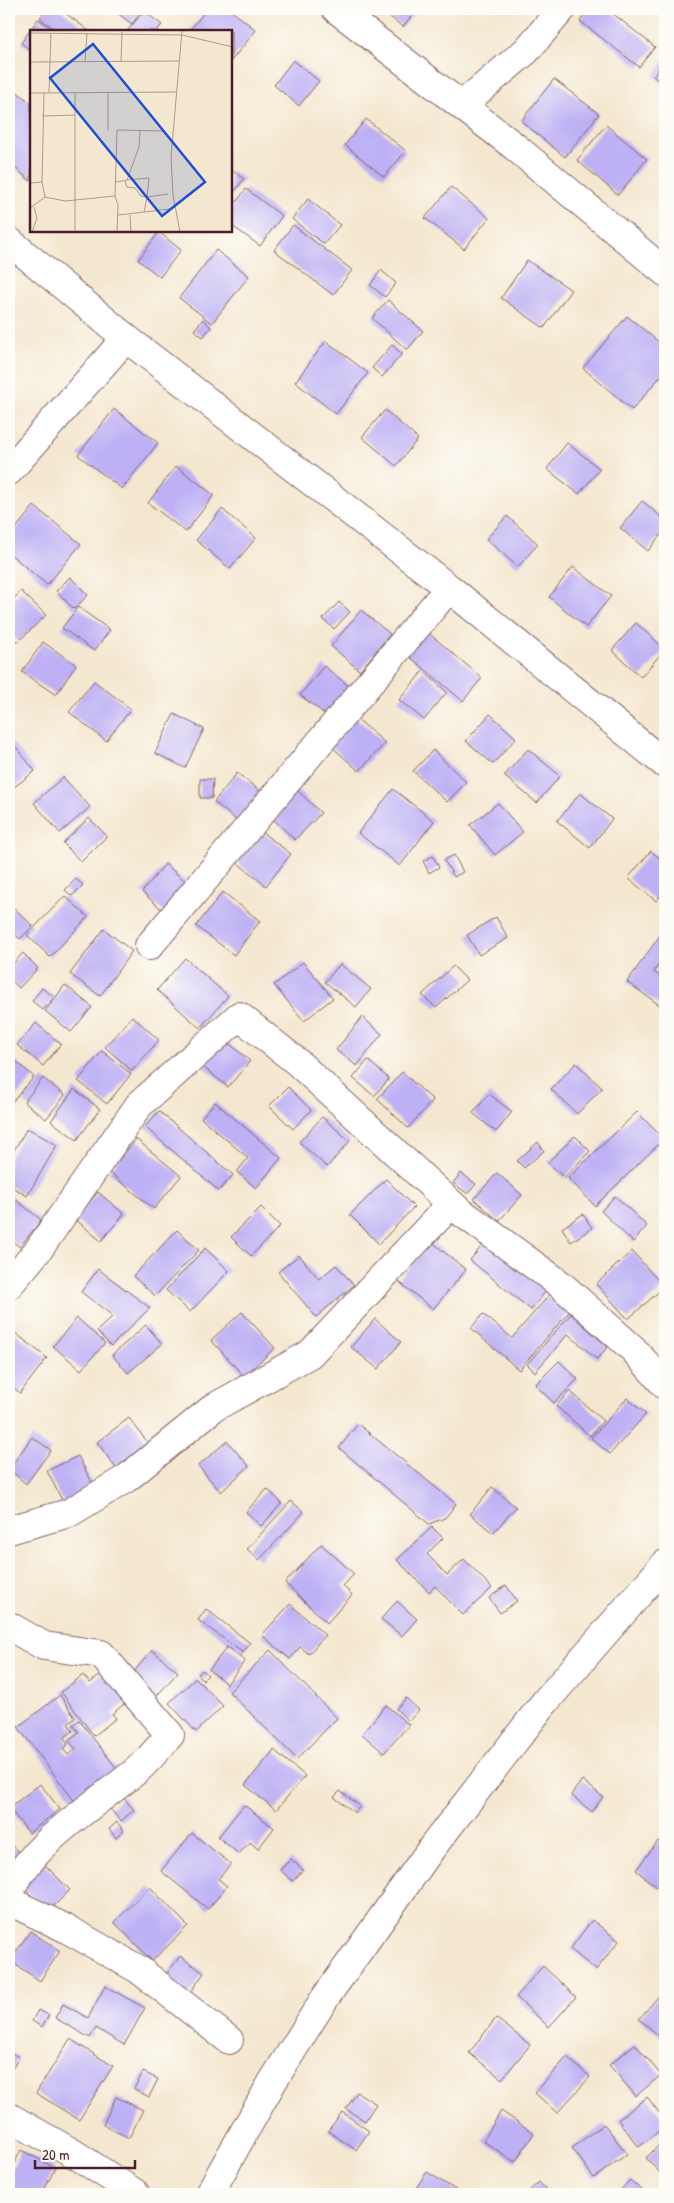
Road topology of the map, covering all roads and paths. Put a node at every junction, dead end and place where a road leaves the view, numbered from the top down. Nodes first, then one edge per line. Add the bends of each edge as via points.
1 (336, 9) edge
2 (562, 9) edge
3 (462, 105) junction
4 (9, 241) edge
5 (665, 272) edge
6 (126, 338) junction
7 (9, 471) edge
8 (449, 588) junction
9 (665, 764) edge
10 (149, 946) dead end
11 (451, 1204) junction
12 (9, 1285) edge
13 (665, 1385) edge
14 (9, 1530) edge
15 (665, 1564) edge
16 (9, 1626) edge
17 (9, 1892) edge
18 (9, 1901) edge
19 (229, 2040) dead end
20 (9, 2117) edge
21 (135, 2193) edge
22 (209, 2194) edge

1 - 3 street
2 - 3 street via 526,51
3 - 5 street
4 - 6 street
6 - 7 street
6 - 8 street
8 - 9 street
8 - 10 street
11 - 12 street via 296,1061 239,1016 139,1105 39,1250
11 - 13 street via 560,1284 633,1349
11 - 14 street via 310,1354 213,1408 127,1478 69,1513
15 - 22 street via 545,1702 434,1845 325,1998
16 - 17 street via 44,1646 101,1654 170,1735 137,1770 68,1824 19,1872
18 - 19 street via 138,1969
20 - 21 street

